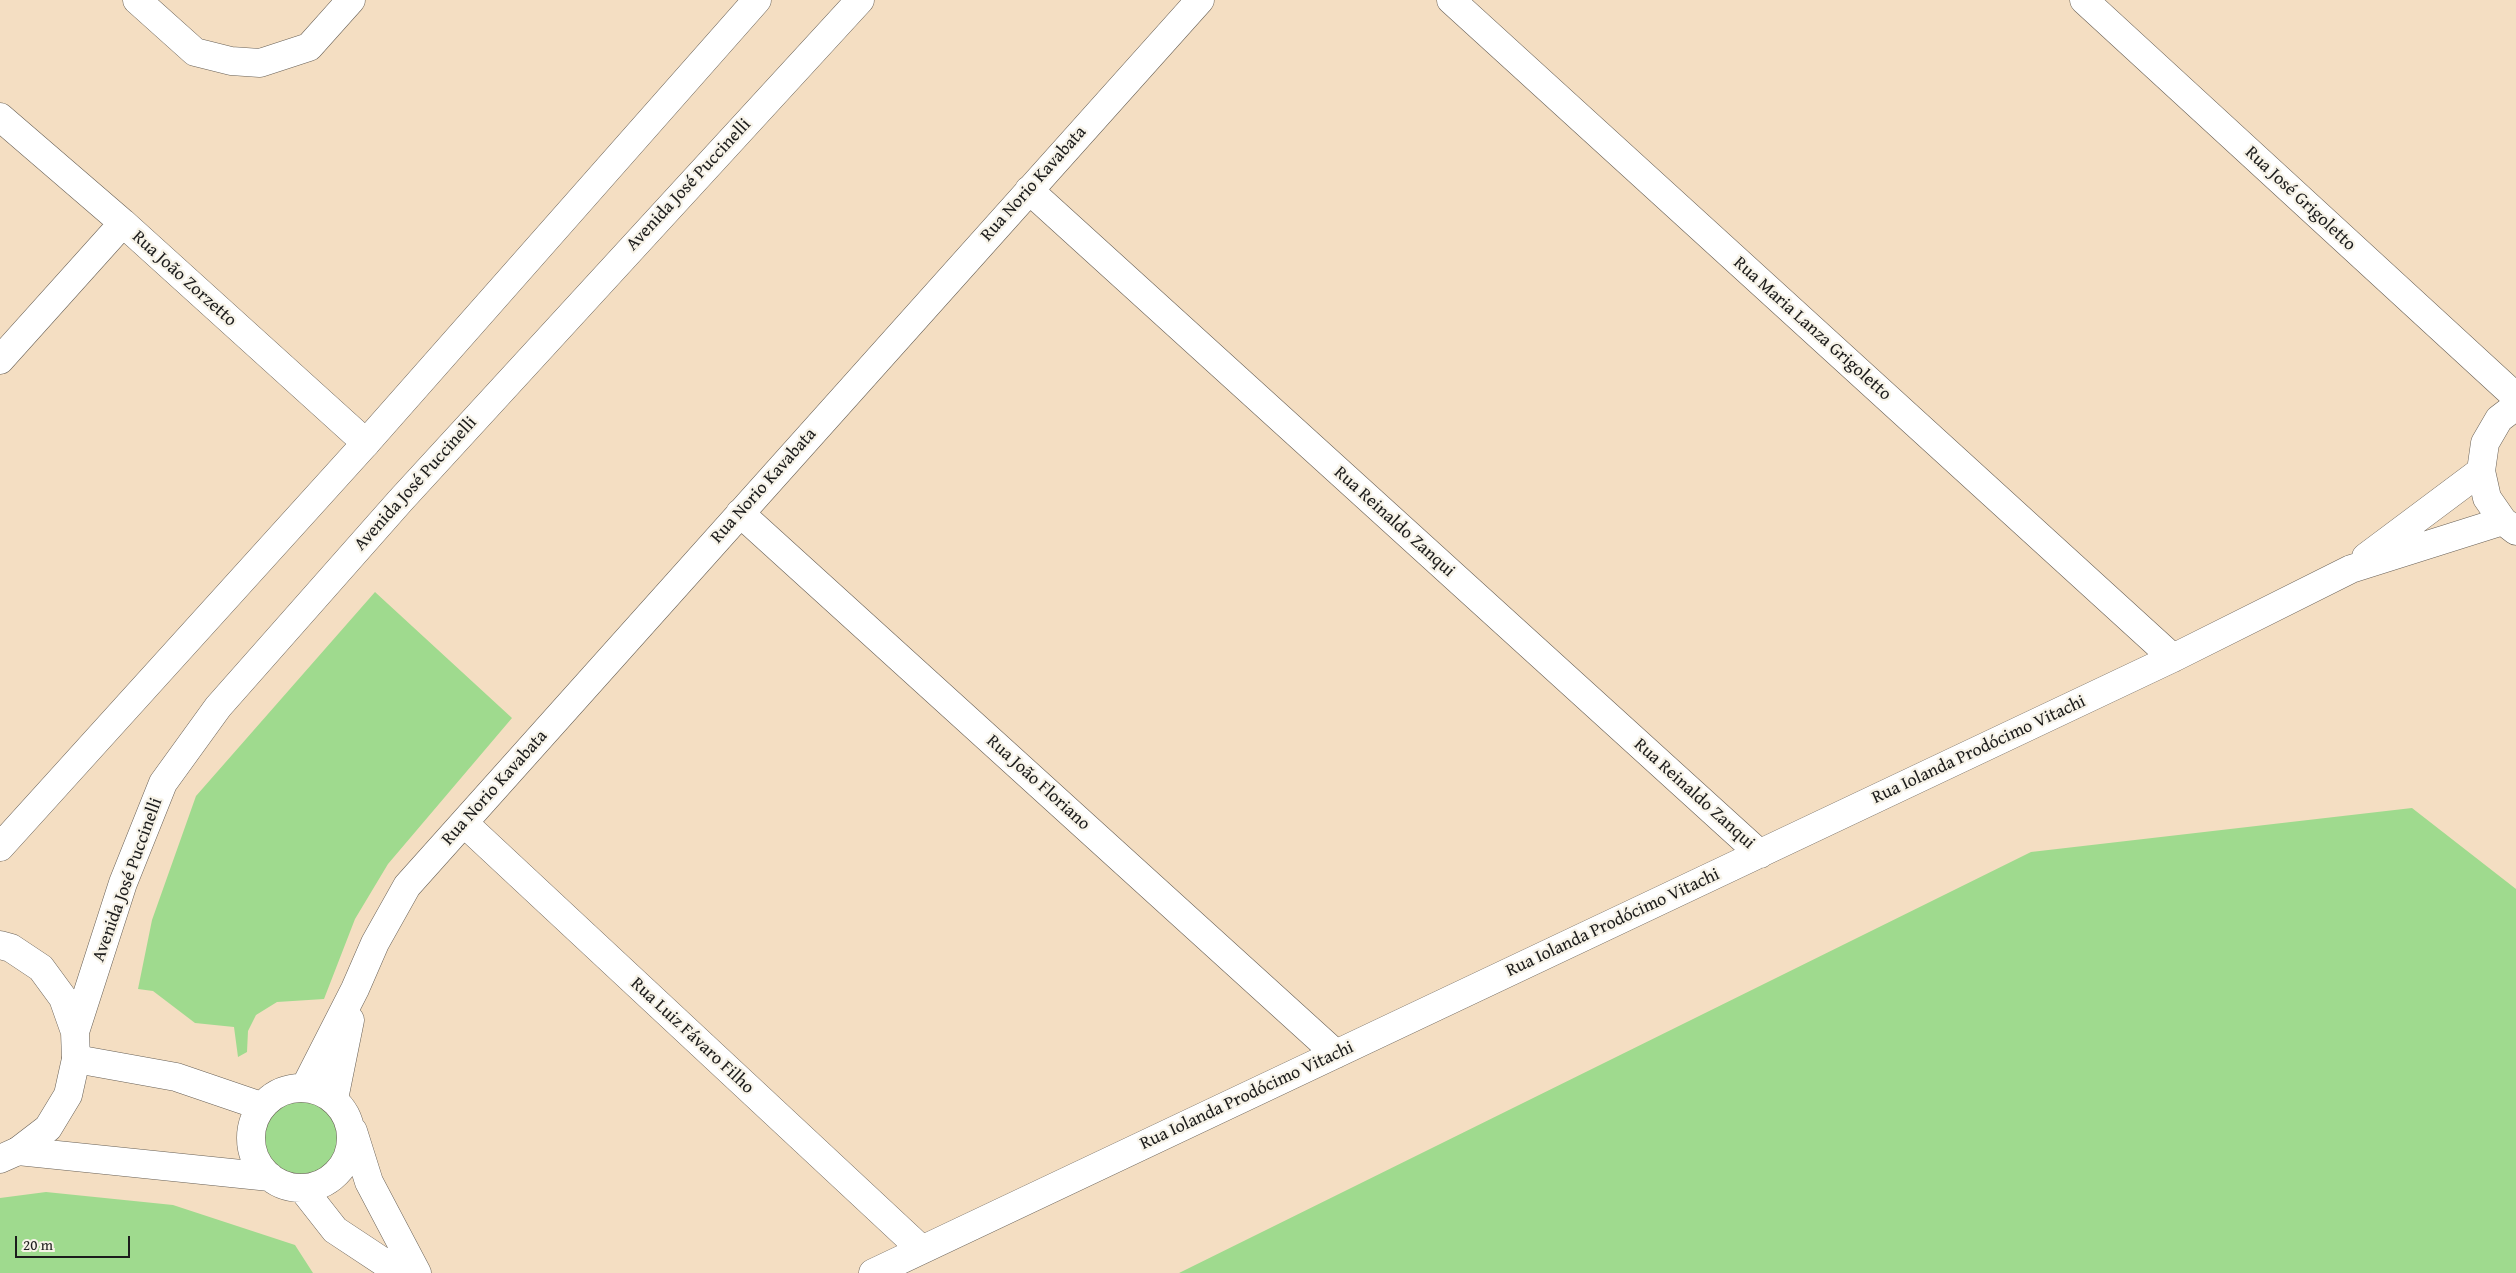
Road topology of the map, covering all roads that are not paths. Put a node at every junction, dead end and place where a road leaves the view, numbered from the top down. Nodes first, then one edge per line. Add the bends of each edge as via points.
1 (137, 0) edge
2 (351, 0) edge
3 (757, 0) edge
4 (860, 0) edge
5 (1200, 0) edge
6 (1451, 0) edge
7 (2084, 0) edge
8 (0, 117) edge
9 (1029, 190) junction
10 (123, 223) junction
11 (0, 360) edge
12 (2516, 397) edge
13 (2516, 406) edge
14 (366, 443) junction
15 (2481, 471) junction
16 (740, 513) junction
17 (2509, 526) edge
18 (2351, 569) junction
19 (2173, 658) junction
20 (464, 823) junction
21 (0, 847) edge
22 (1760, 854) junction
23 (0, 944) edge
24 (356, 989) junction
25 (75, 1032) junction
26 (1336, 1054) junction
27 (76, 1059) junction
28 (305, 1087) junction
29 (334, 1099) junction
30 (262, 1106) junction
31 (351, 1128) junction
32 (9, 1155) edge
33 (270, 1177) junction
34 (302, 1188) junction
35 (921, 1249) junction
36 (400, 1273) edge
37 (417, 1273) edge
38 (873, 1273) edge

1 - 2 street via 195,52 231,62 260,63 309,47
3 - 14 street
4 - 25 street, Avenida José Puccinelli via 400,500 218,707 163,784 122,883
5 - 9 street, Rua Norio Kavabata
6 - 19 street, Rua Maria Lanza Grigoletto
7 - 12 street, Rua José Grigoletto
8 - 10 street, Rua João Zorzetto
9 - 16 street, Rua Norio Kavabata
9 - 22 street, Rua Reinaldo Zanqui
10 - 11 street
10 - 14 street, Rua João Zorzetto
13 - 15 street via 2499,419 2485,443
14 - 21 street
15 - 17 street via 2487,498
15 - 18 street, Rua Iolanda Prodócimo Vitachi
16 - 20 street, Rua Norio Kavabata
16 - 26 street, Rua João Floriano
17 - 18 street, Rua Iolanda Prodócimo Vitachi
18 - 19 street, Rua Iolanda Prodócimo Vitachi
19 - 22 street, Rua Iolanda Prodócimo Vitachi
20 - 24 street, Rua Norio Kavabata via 407,886 375,943
20 - 35 street, Rua Luiz Fávaro Filho
22 - 26 street, Rua Iolanda Prodócimo Vitachi
23 - 25 street via 41,968 63,998
24 - 28 street, Rua Norio Kavabata
24 - 29 street, Rua Norio Kavabata
25 - 27 street
26 - 35 street, Rua Iolanda Prodócimo Vitachi
27 - 30 street via 176,1077
27 - 32 street via 68,1095 48,1128
28 - 29 street
28 - 30 street via 281,1091
29 - 31 street via 345,1112
30 - 33 street via 254,1120 251,1135 253,1151
31 - 34 street via 349,1154 335,1176 319,1185
31 - 37 street via 369,1182
32 - 33 street
33 - 34 street via 285,1185
34 - 36 street via 335,1230
35 - 38 street, Rua Iolanda Prodócimo Vitachi

